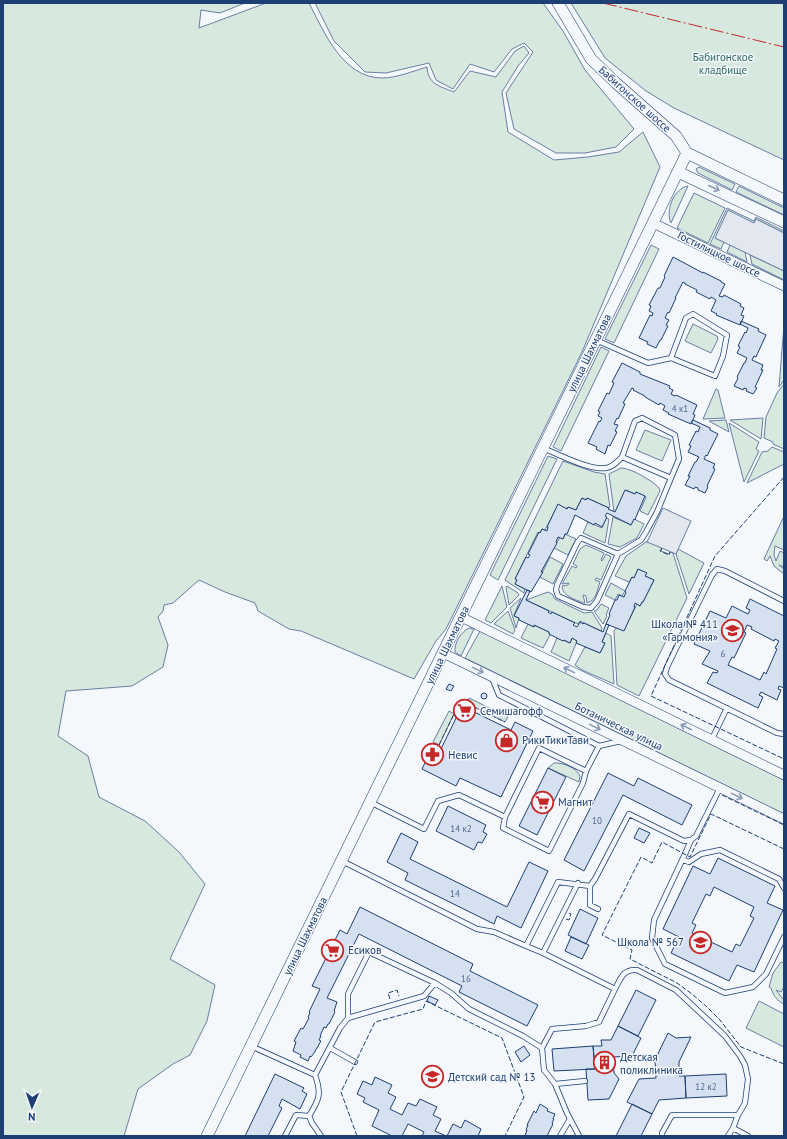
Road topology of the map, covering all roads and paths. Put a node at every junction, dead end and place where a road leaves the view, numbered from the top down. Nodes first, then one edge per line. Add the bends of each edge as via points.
1 (558, 3) edge
2 (687, 153) junction
3 (678, 172) junction
4 (784, 200) edge
5 (784, 222) edge
6 (653, 223) junction
7 (784, 286) edge
8 (596, 340) junction
9 (671, 358) junction
10 (543, 448) junction
11 (622, 457) junction
12 (671, 478) junction
13 (618, 554) junction
14 (784, 601) edge
15 (461, 617) junction
16 (443, 653) junction
17 (491, 677) junction
18 (727, 708) junction
19 (784, 734) edge
20 (712, 739) junction
21 (622, 741) junction
22 (599, 746) junction
23 (586, 771) junction
24 (784, 775) edge
25 (720, 788) junction
26 (370, 802) junction
27 (505, 818) junction
28 (784, 819) edge
29 (691, 840) junction
30 (341, 860) junction
31 (683, 860) junction
32 (578, 883) junction
33 (590, 886) junction
34 (784, 888) edge
35 (598, 909) dead end
36 (784, 937) edge
37 (526, 946) junction
38 (543, 952) junction
39 (435, 984) junction
40 (615, 989) junction
41 (348, 1018) junction
42 (251, 1046) junction
43 (330, 1048) junction
44 (542, 1048) junction
45 (355, 1062) dead end
46 (315, 1076) junction
47 (585, 1081) dead end
48 (556, 1084) junction
49 (738, 1115) junction
50 (309, 1116) junction
51 (570, 1119) junction
52 (733, 1128) junction
53 (207, 1136) edge
54 (285, 1136) edge
55 (321, 1136) edge
56 (560, 1136) edge
57 (579, 1136) edge
58 (662, 1136) edge
59 (728, 1136) edge
60 (748, 1136) edge

1 - 2 street, Бабигонское шоссе via 591,59 676,136
2 - 3 street, улица Шахматова
2 - 4 street
3 -> 5 street
3 - 6 street, улица Шахматова
6 - 7 street, Гостилицкое шоссе
6 - 8 street, улица Шахматова
8 - 9 lane via 648,363
8 - 10 street, улица Шахматова
9 - 9 lane via 715,376 723,356 726,335 693,314 686,318
10 - 11 lane via 594,468 606,468
10 - 15 street, улица Шахматова
11 - 12 lane
11 - 12 lane via 635,421 642,418 675,435 679,459
12 - 13 lane via 657,512 641,540
13 - 13 lane via 581,538 557,585 558,596 591,608 597,601
14 - 18 lane via 725,571 717,569 712,575 665,674 669,680
15 - 16 street, улица Шахматова
20 -> 15 street
16 -> 17 street, Ботаническая улица
16 - 26 street, улица Шахматова
17 -> 21 street, Ботаническая улица
17 - 22 lane via 499,695
18 - 19 lane
18 - 20 lane
20 - 24 street
21 - 22 lane
21 - 25 street, Ботаническая улица
22 - 23 lane
23 - 27 lane via 539,748
23 - 27 lane via 548,851 503,828
25 -> 28 street, Ботаническая улица
25 - 29 lane via 696,836
26 - 27 lane via 424,829 438,801 459,795
26 - 30 street, улица Шахматова
29 - 31 lane
29 - 33 lane via 684,841 629,814
30 - 37 lane via 477,929 494,932
30 - 42 street, улица Шахматова
31 - 34 lane via 689,862 701,854 720,850 780,879
31 - 36 lane via 654,920 652,938 665,964 725,993 753,986 766,974
32 - 33 lane
32 - 37 lane via 558,882
32 - 38 lane
33 - 35 lane via 590,905
37 - 38 lane
38 - 40 lane
39 - 41 lane via 424,996
39 - 41 lane via 368,952 348,994
39 - 44 lane via 451,993 468,1009
40 - 44 lane via 599,1022 552,1030
40 - 49 lane via 624,973 630,969 637,970 676,990 725,1036 747,1070 745,1103
41 - 43 lane
42 - 46 lane
42 - 53 street, улица Шахматова
43 - 45 lane
43 - 46 lane
44 - 48 lane via 544,1070
46 - 50 lane via 319,1087 319,1100
47 - 48 lane
48 - 51 lane
49 - 52 lane
49 - 58 lane via 672,1115
50 - 54 lane via 296,1115
50 - 55 lane
51 - 56 lane
51 - 57 lane
52 - 59 lane
52 - 60 lane

